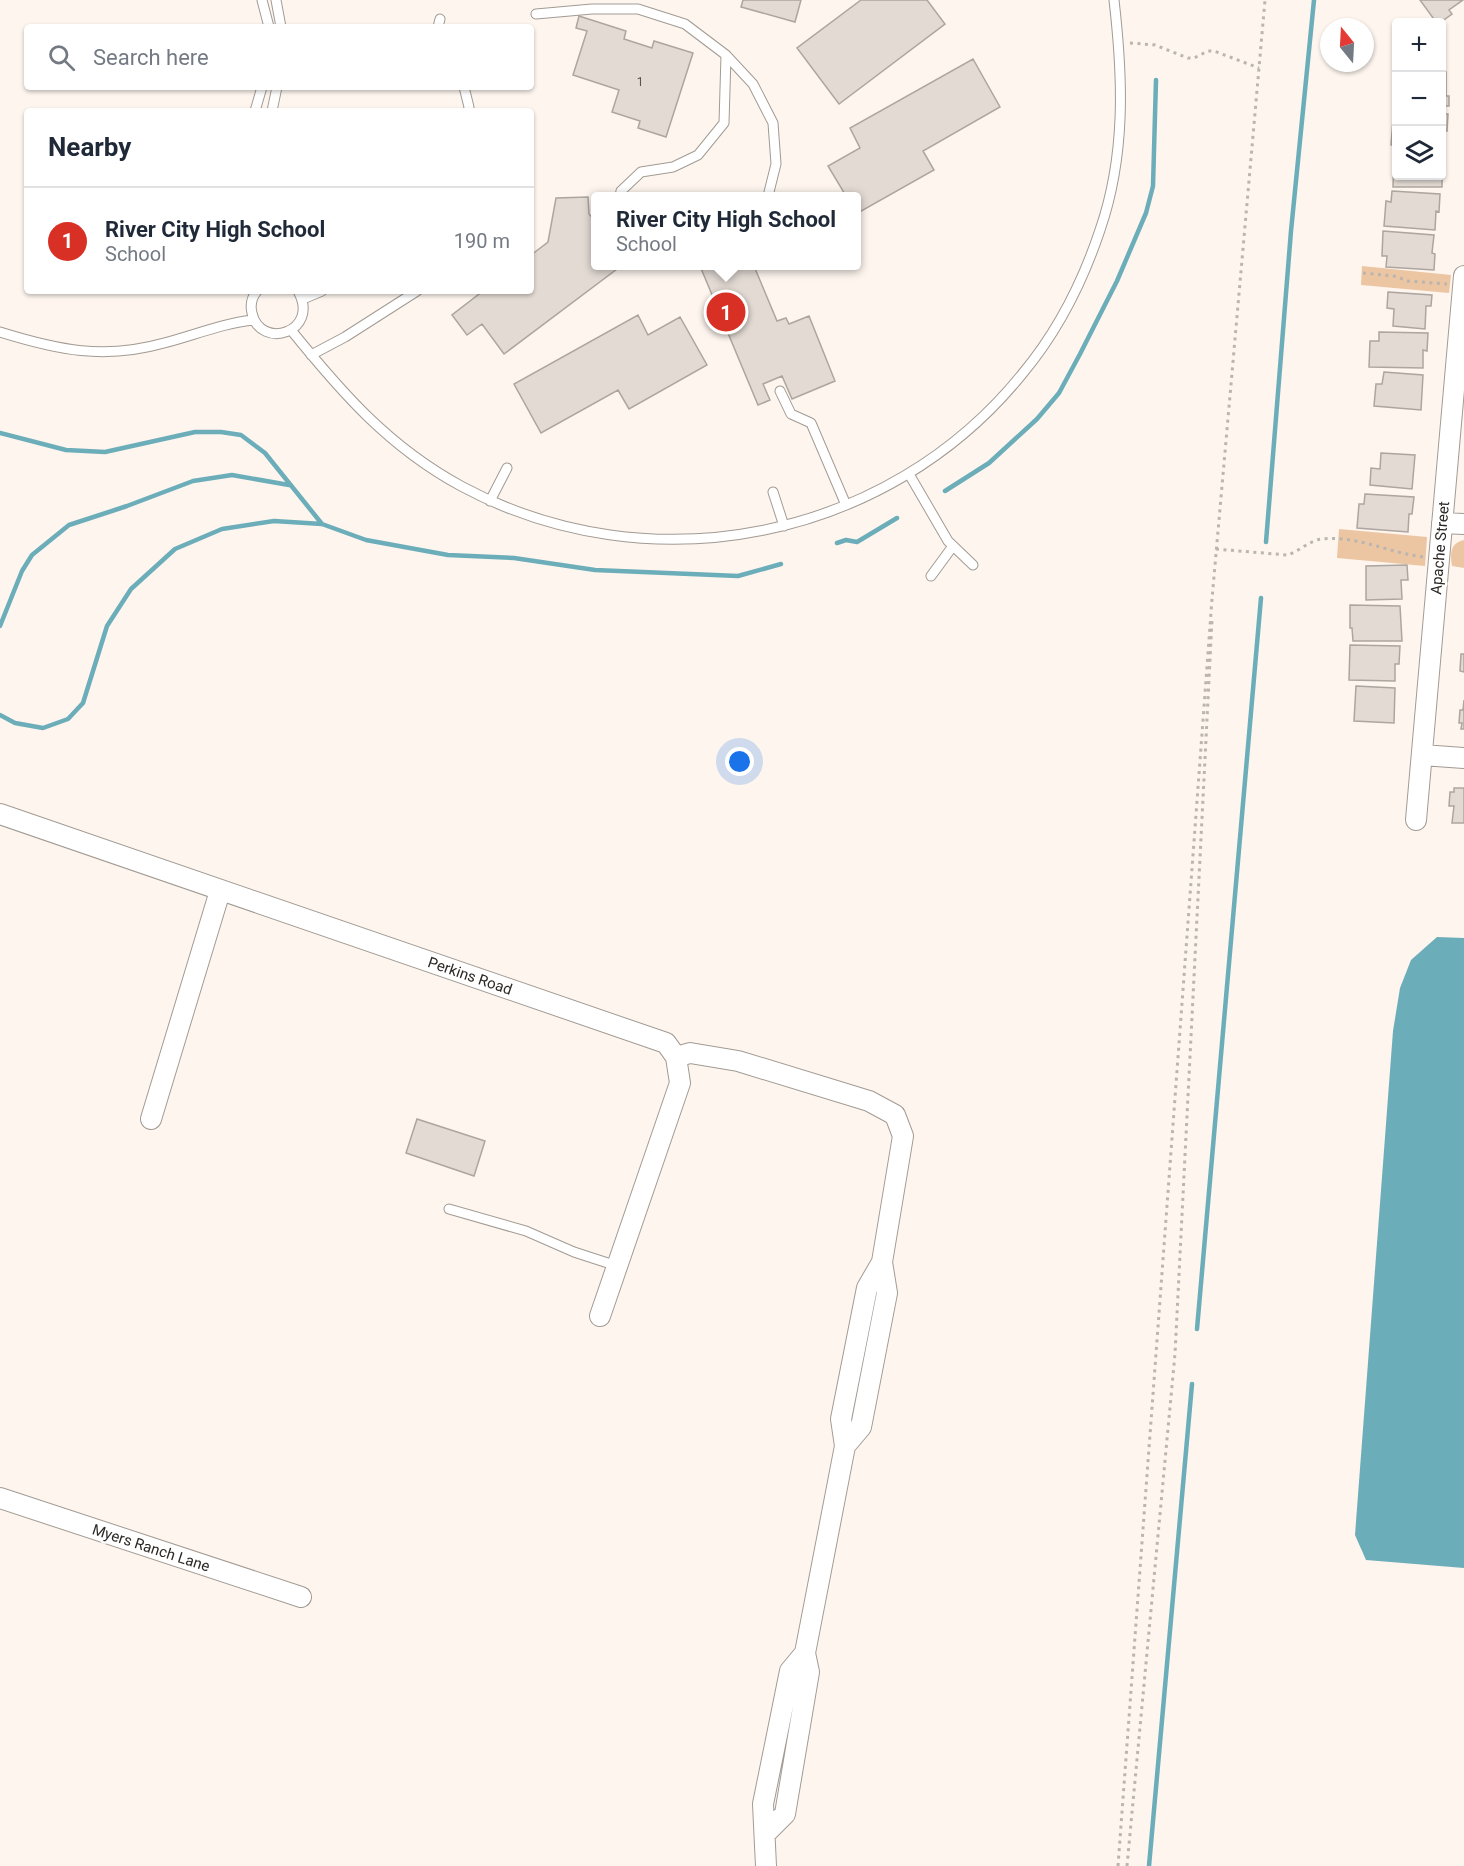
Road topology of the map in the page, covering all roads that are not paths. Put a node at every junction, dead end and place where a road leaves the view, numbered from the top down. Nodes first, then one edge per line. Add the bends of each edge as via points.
1 (262, 0) edge
2 (276, 0) edge
3 (1114, 0) edge
4 (536, 14) dead end
5 (268, 24) edge
6 (280, 24) edge
7 (726, 56) junction
8 (261, 90) edge
9 (276, 90) edge
10 (465, 90) edge
11 (256, 108) edge
12 (273, 108) edge
13 (469, 108) edge
14 (621, 192) edge
15 (769, 192) edge
16 (1456, 280) edge
17 (256, 294) edge
18 (412, 294) edge
19 (301, 295) edge
20 (254, 320) junction
21 (291, 330) junction
22 (0, 332) edge
23 (311, 355) junction
24 (780, 391) dead end
25 (507, 468) dead end
26 (909, 474) junction
27 (773, 492) dead end
28 (490, 501) junction
29 (846, 506) junction
30 (1442, 523) junction
31 (1464, 524) edge
32 (784, 526) junction
33 (953, 546) junction
34 (973, 565) dead end
35 (931, 576) dead end
36 (1422, 755) junction
37 (1464, 758) edge
38 (0, 814) edge
39 (1416, 820) dead end
40 (219, 891) junction
41 (676, 1057) junction
42 (151, 1119) dead end
43 (449, 1209) dead end
44 (617, 1266) junction
45 (600, 1316) dead end
46 (0, 1498) edge
47 (301, 1598) dead end
48 (766, 1866) edge

1 - 5 lane
2 - 6 lane
3 - 26 lane via 1122,90 1118,151 1101,228 1083,275 1053,331 1004,396 950,446
4 - 7 lane via 638,9 685,24
7 - 14 lane via 724,123 698,155 673,167 641,172
7 - 15 lane via 753,84 772,123 776,164
8 - 11 lane
9 - 12 lane
10 - 13 lane
16 - 30 street, Apache Street
17 - 20 lane via 251,303
18 - 23 lane
19 - 21 lane via 302,317
20 - 21 lane via 266,332
20 - 22 lane via 232,322 163,344 123,351 60,349
21 - 23 lane
23 - 28 lane via 388,437 434,470
24 - 29 lane via 791,414 811,423
25 - 28 lane
26 - 29 lane
26 - 33 lane
27 - 32 lane
28 - 32 lane via 554,524 636,539 700,539
29 - 32 lane
30 - 31 street
30 - 36 street, Apache Street
33 - 34 lane
33 - 35 lane
36 - 37 street
36 - 39 street, Apache Street
38 - 40 street, Perkins Road
40 - 41 street, Perkins Road via 666,1043
40 - 42 street
41 - 44 street via 680,1083
41 - 48 street via 690,1053 738,1061 869,1101 895,1115 903,1136 882,1262 887,1293 861,1427 845,1446 805,1653 809,1672 785,1814 765,1834
43 - 44 lane via 526,1231
44 - 45 street
46 - 47 street, Myers Ranch Lane

